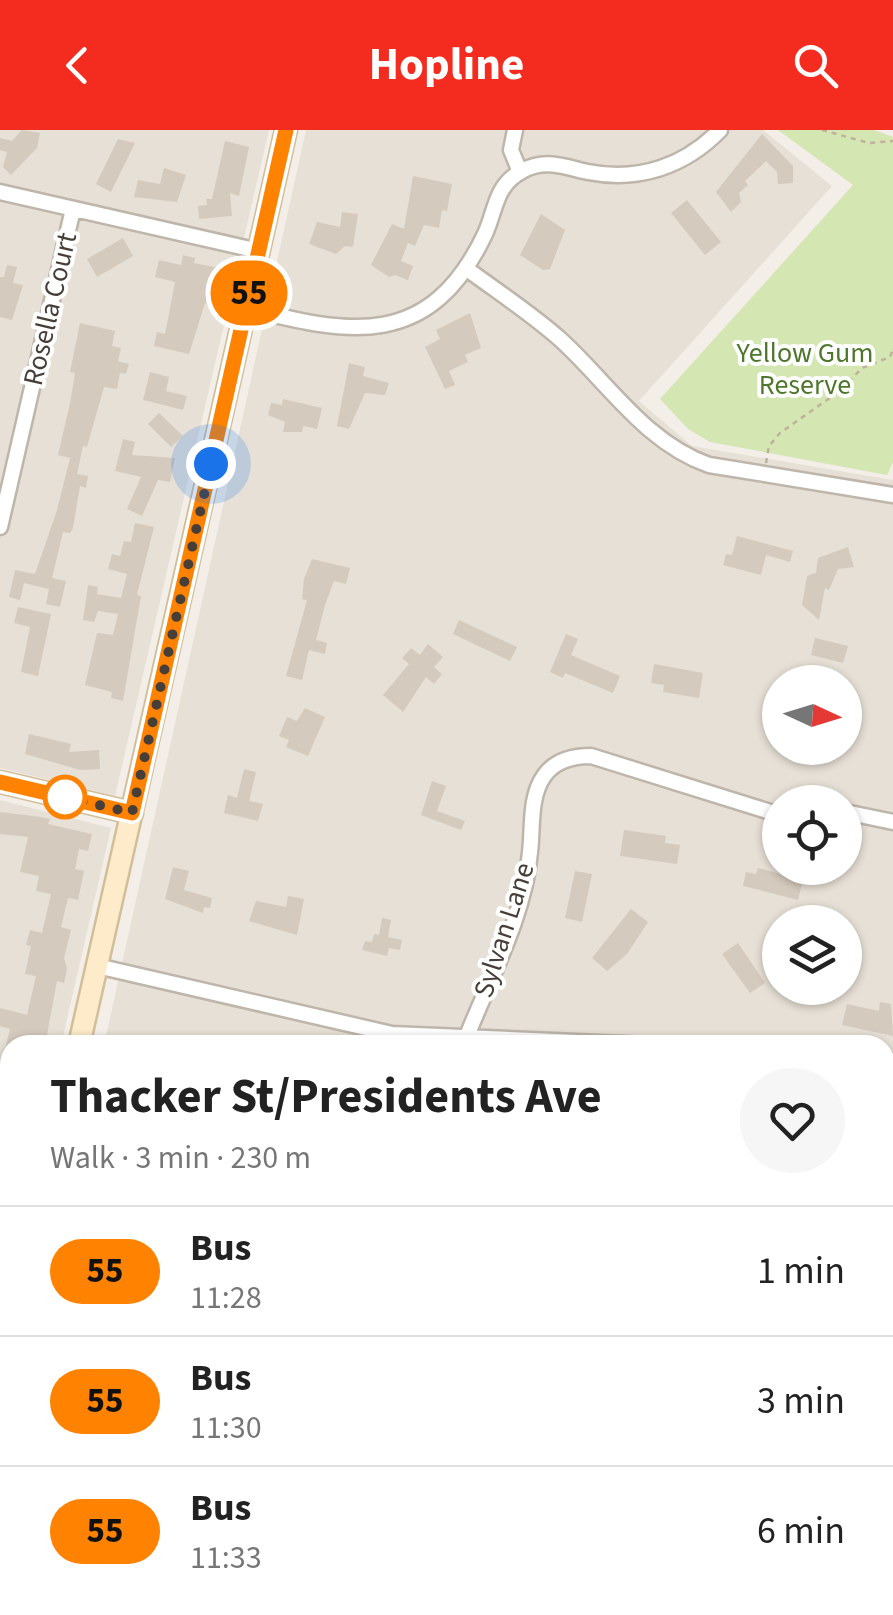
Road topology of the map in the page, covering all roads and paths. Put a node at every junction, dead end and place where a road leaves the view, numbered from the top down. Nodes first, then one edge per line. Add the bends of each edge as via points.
1 (286, 130) edge
2 (515, 130) edge
3 (720, 130) edge
4 (822, 130) edge
5 (893, 141) edge
6 (520, 172) junction
7 (0, 192) edge
8 (73, 209) junction
9 (259, 251) junction
10 (466, 269) junction
11 (246, 308) junction
12 (893, 349) edge
13 (764, 474) junction
14 (893, 494) edge
15 (0, 526) edge
16 (0, 782) edge
17 (762, 808) edge
18 (132, 813) junction
19 (862, 816) edge
20 (893, 822) edge
21 (97, 966) junction
22 (81, 1035) edge
23 (430, 1035) edge
24 (467, 1035) edge

1 - 9 street
2 - 6 street via 511,150
3 - 6 street via 685,160 660,170 606,174 556,164
4 - 5 path via 869,143
6 - 10 street via 500,191
7 - 8 street
8 - 9 street
8 - 15 street, Rosella Court
9 - 11 street
10 - 11 street via 436,301 375,327 310,326
10 - 13 street via 557,337 666,445 709,465
11 - 18 street
12 - 13 path via 780,433 769,446
13 - 14 street
16 - 18 street
17 - 24 street, Sylvan Lane via 591,756 556,764 542,777 534,800 526,881
18 - 21 street
19 - 20 street
21 - 22 street
21 - 23 street via 392,1034

